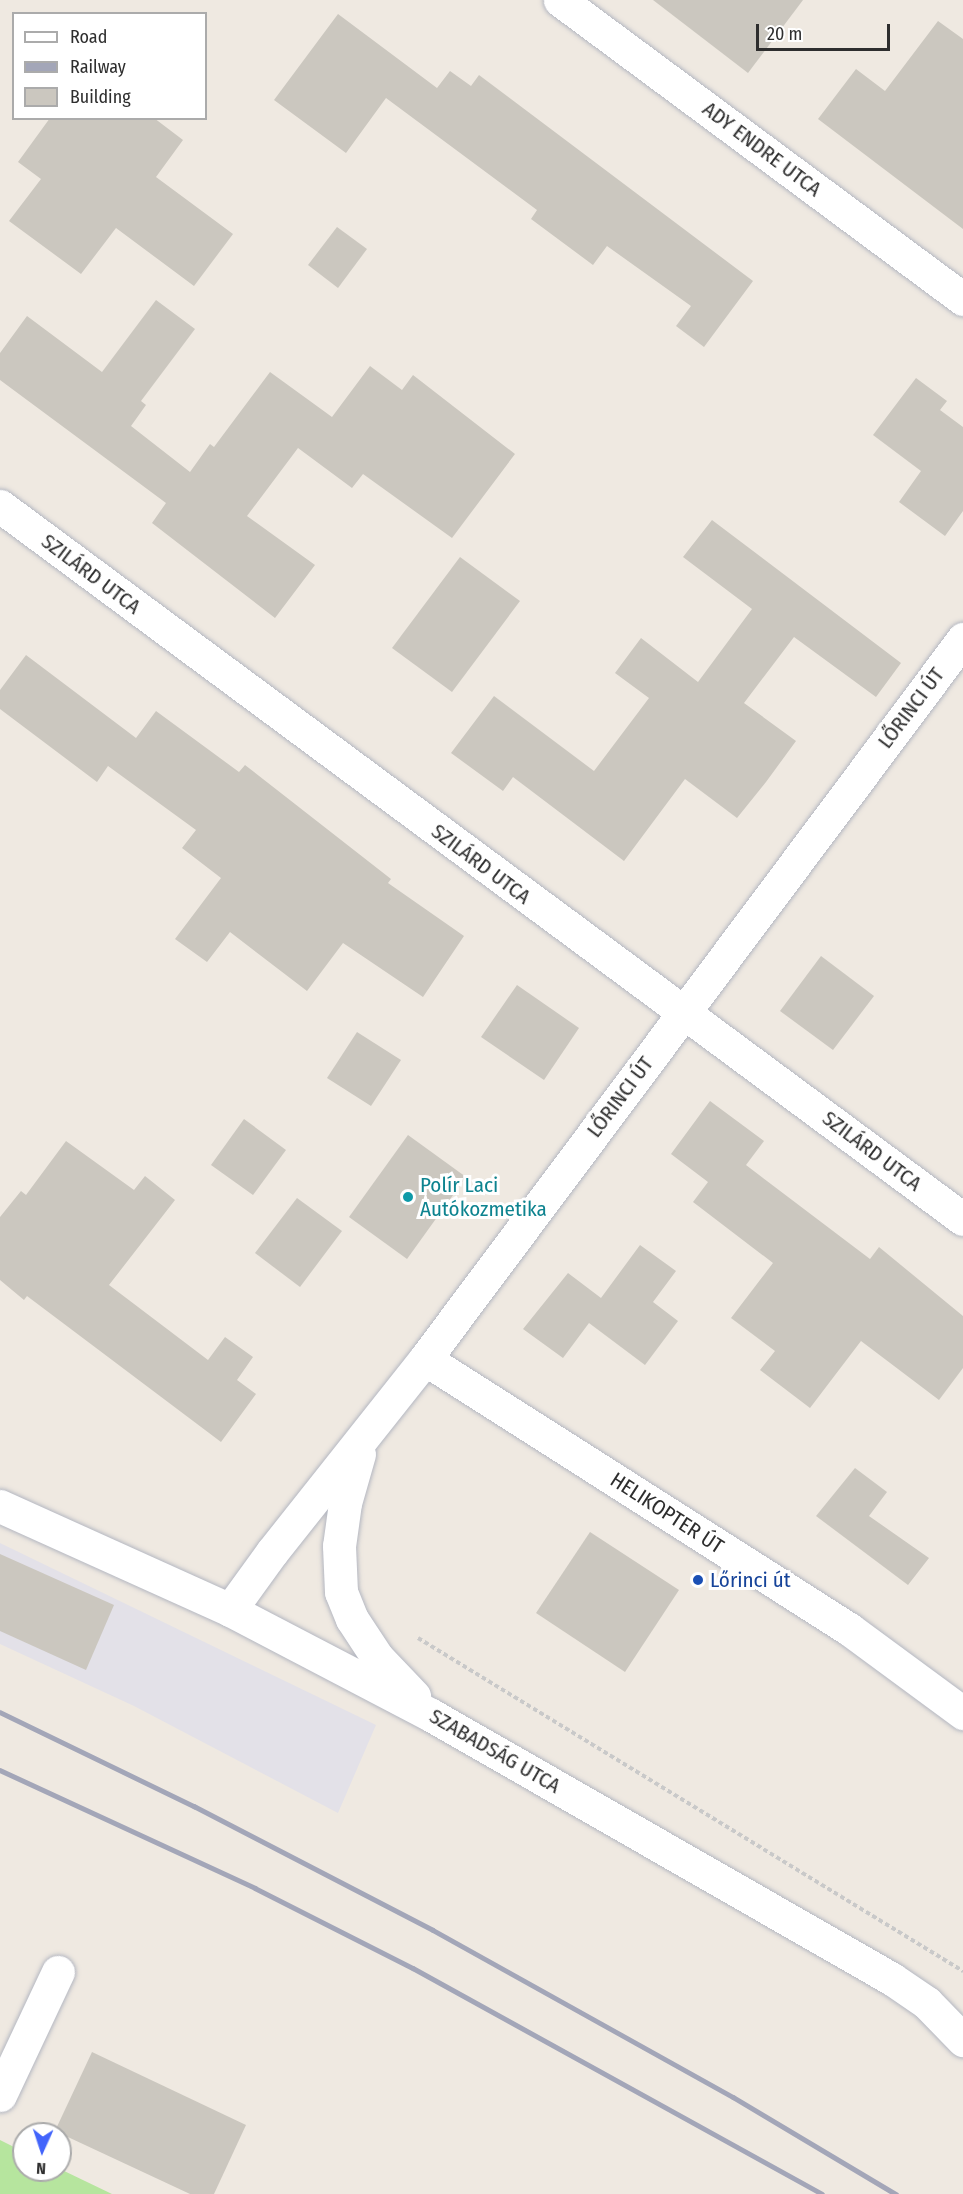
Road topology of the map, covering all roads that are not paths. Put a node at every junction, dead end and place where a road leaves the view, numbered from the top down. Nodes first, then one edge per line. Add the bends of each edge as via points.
1 (560, 0) edge
2 (963, 298) edge
3 (0, 506) edge
4 (963, 639) edge
5 (683, 1013) junction
6 (963, 1218) edge
7 (425, 1359) junction
8 (363, 1440) junction
9 (0, 1506) edge
10 (230, 1610) junction
11 (963, 1713) edge
12 (431, 1714) junction
13 (58, 1972) dead end
14 (963, 2040) edge
15 (0, 2095) edge

1 - 2 street, ADY ENDRE UTCA
3 - 5 street, SZILÁRD UTCA
4 - 5 street, LŐRINCI ÚT
5 - 6 street, SZILÁRD UTCA
5 - 7 street, LŐRINCI ÚT
7 - 8 street, LŐRINCI ÚT
7 - 11 street, HELIKOPTER ÚT via 849,1629
8 - 10 street, LŐRINCI ÚT
8 - 12 street via 345,1503 339,1546 341,1592 352,1619 377,1656
9 - 10 street, SZABADSÁG UTCA
10 - 12 street, SZABADSÁG UTCA
12 - 14 street, SZABADSÁG UTCA via 892,1979 927,2003
13 - 15 street

